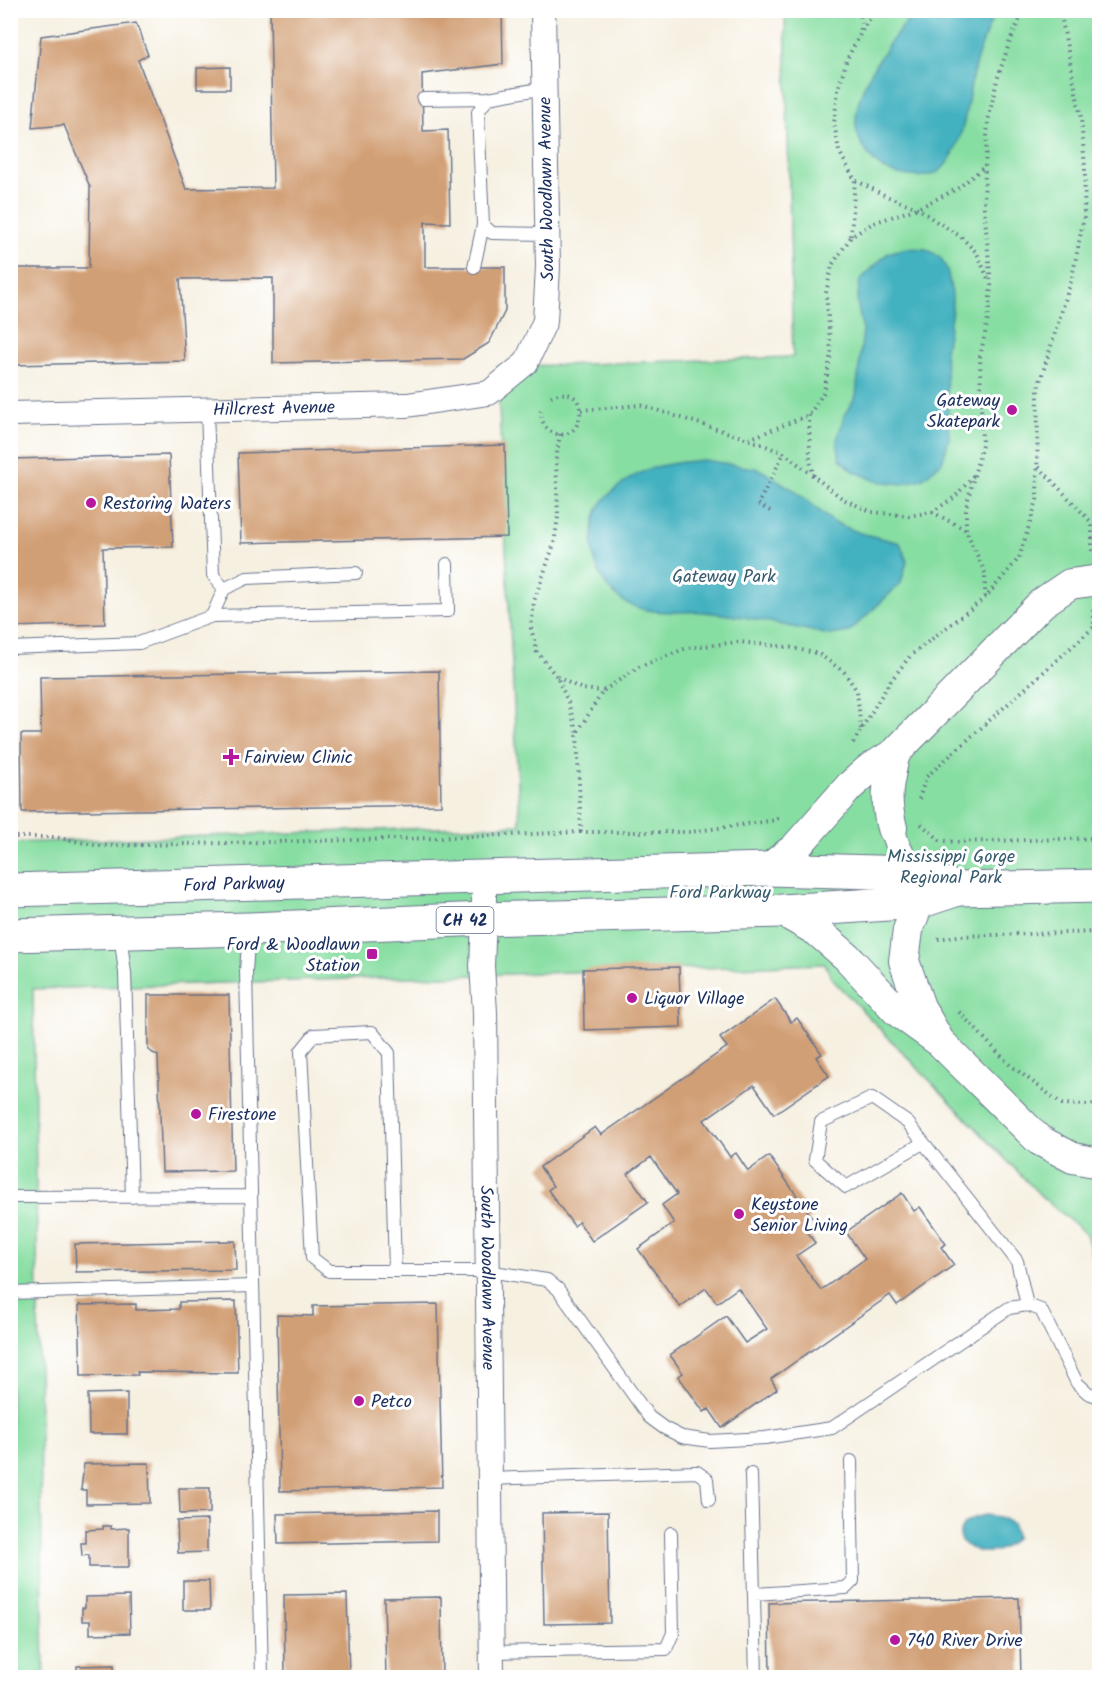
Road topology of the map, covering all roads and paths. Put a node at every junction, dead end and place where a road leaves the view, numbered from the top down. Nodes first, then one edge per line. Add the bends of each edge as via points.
1 (33, 10) edge
2 (543, 10) edge
3 (860, 10) edge
4 (877, 10) edge
5 (1024, 10) edge
6 (1060, 10) edge
7 (16, 11) edge
8 (10, 13) edge
9 (861, 32) junction
10 (10, 67) edge
11 (545, 88) junction
12 (488, 98) junction
13 (423, 99) dead end
14 (985, 167) junction
15 (855, 180) junction
16 (918, 208) junction
17 (483, 225) junction
18 (548, 234) junction
19 (851, 237) junction
20 (474, 267) dead end
21 (991, 285) junction
22 (526, 363) joint
23 (551, 396) dead end
24 (207, 410) junction
25 (541, 410) dead end
26 (581, 410) junction
27 (10, 414) edge
28 (809, 415) junction
29 (560, 434) junction
30 (748, 440) junction
31 (784, 453) junction
32 (1038, 466) junction
33 (974, 476) junction
34 (814, 477) junction
35 (770, 511) dead end
36 (932, 512) junction
37 (1092, 523) junction
38 (1100, 523) edge
39 (966, 530) junction
40 (447, 564) dead end
41 (1096, 566) edge
42 (356, 573) dead end
43 (224, 589) junction
44 (985, 598) junction
45 (1094, 611) dead end
46 (212, 616) junction
47 (1094, 627) junction
48 (1100, 627) edge
49 (10, 648) edge
50 (557, 677) junction
51 (603, 691) junction
52 (861, 730) junction
53 (577, 733) junction
54 (852, 745) dead end
55 (896, 753) junction
56 (918, 803) dead end
57 (784, 814) dead end
58 (920, 814) dead end
59 (892, 828) joint
60 (581, 832) junction
61 (10, 837) edge
62 (1100, 838) edge
63 (768, 869) junction
64 (484, 878) junction
65 (1100, 886) edge
66 (915, 887) junction
67 (10, 891) edge
68 (782, 911) junction
69 (484, 919) junction
70 (249, 929) junction
71 (120, 932) junction
72 (1100, 932) edge
73 (10, 935) edge
74 (935, 948) dead end
75 (957, 1010) dead end
76 (940, 1042) junction
77 (1100, 1103) edge
78 (923, 1143) junction
79 (1100, 1163) edge
80 (251, 1196) junction
81 (10, 1197) edge
82 (132, 1197) junction
83 (395, 1271) junction
84 (487, 1271) junction
85 (253, 1286) junction
86 (10, 1293) edge
87 (1027, 1305) junction
88 (1100, 1397) edge
89 (850, 1461) dead end
90 (751, 1474) dead end
91 (489, 1479) junction
92 (709, 1500) dead end
93 (671, 1533) dead end
94 (754, 1594) junction
95 (491, 1652) junction
96 (262, 1677) edge
97 (492, 1677) edge
98 (756, 1677) edge

1 - 7 path
2 - 11 street, South Woodlawn Avenue
3 - 9 path
4 - 9 path
5 - 14 path via 997,80 988,121
6 - 32 path via 1081,118 1084,217 1072,278 1038,388
7 - 8 path
7 - 10 path
9 - 15 path via 847,58 834,123 839,151
11 - 12 lane
11 - 18 street, South Woodlawn Avenue
12 - 13 lane
12 - 17 lane via 478,112
14 - 16 path via 957,189
14 - 21 path via 984,207
15 - 16 path
15 - 19 path
16 - 19 path via 873,223
16 - 21 path via 960,236 977,253
17 - 18 lane via 492,233
17 - 20 lane
18 - 22 street, South Woodlawn Avenue via 545,321
19 - 28 path via 832,265 826,293 831,353 824,392
21 - 33 path via 980,357 982,445
22 - 24 street, Hillcrest Avenue via 489,393 407,405
23 - 26 path via 570,395
24 - 27 street, Hillcrest Avenue
24 - 43 lane via 213,575
25 - 29 path via 548,429
26 - 29 path via 576,427
26 - 30 path via 641,405
28 - 30 path
28 - 34 path
29 - 50 path via 556,459 558,518 554,544 534,601 531,628 537,652
30 - 31 path
31 - 34 path
31 - 35 path via 758,504
32 - 37 path
32 - 44 path via 1037,500 1019,558
33 - 36 path via 955,497
33 - 39 path via 966,507
34 - 36 path via 843,499 872,513 909,516
36 - 39 path
37 - 38 path
37 - 41 path
39 - 44 path via 985,573
40 - 46 lane via 448,611
41 - 55 street via 1042,603
42 - 43 lane via 247,578
43 - 46 lane
44 - 52 path via 911,655
45 - 47 path
46 - 49 lane via 139,643
47 - 48 path
47 - 56 path via 926,777
50 - 51 path via 582,689
50 - 53 path
51 - 52 path via 639,667 687,648 738,642 788,647 819,654 844,672 857,691
51 - 53 path
52 - 54 path
53 - 60 path
55 - 59 street via 886,791
55 - 63 street via 849,787 795,848
57 - 60 path via 776,820 690,832
58 - 62 path via 921,824 931,834 954,842
59 - 66 street
60 - 61 path via 99,846 55,837
63 - 64 main road, Ford Parkway / CH 42
63 - 66 main road, Ford Parkway / CH 42
64 - 67 main road, Ford Parkway / CH 42
64 - 69 street, South Woodlawn Avenue
65 - 66 main road, Ford Parkway / CH 42
66 - 68 main road, Ford Parkway / CH 42
66 - 76 street via 904,961 920,1007
68 - 69 main road, Ford Parkway / CH 42
68 - 76 street via 816,931 847,957 897,1011
69 - 70 main road, Ford Parkway / CH 42
69 - 84 street, South Woodlawn Avenue
70 - 71 main road, Ford Parkway / CH 42
70 - 80 lane via 246,971
71 - 73 main road, Ford Parkway / CH 42
71 - 82 lane
72 - 74 path via 958,936 938,938
75 - 77 path via 1010,1065 1062,1104
76 - 79 street via 1039,1140 1073,1158
78 - 78 lane via 908,1123 872,1098 820,1122 815,1161 846,1187
78 - 87 lane via 1017,1261
80 - 82 lane
80 - 85 lane
81 - 82 lane
83 - 83 lane via 329,1270 312,1258 301,1051 314,1035 372,1032 389,1053
83 - 84 lane
84 - 87 lane via 547,1280 558,1289 649,1417 682,1437 711,1441 832,1428 1009,1308
84 - 91 street, South Woodlawn Avenue
85 - 86 lane
85 - 96 lane
87 - 88 lane via 1041,1310 1077,1383
89 - 94 lane via 853,1581 846,1588
90 - 94 lane
91 - 92 lane via 697,1472 707,1479
91 - 95 street, South Woodlawn Avenue
93 - 95 lane via 673,1633 666,1649
94 - 98 lane
95 - 97 street, South Woodlawn Avenue

